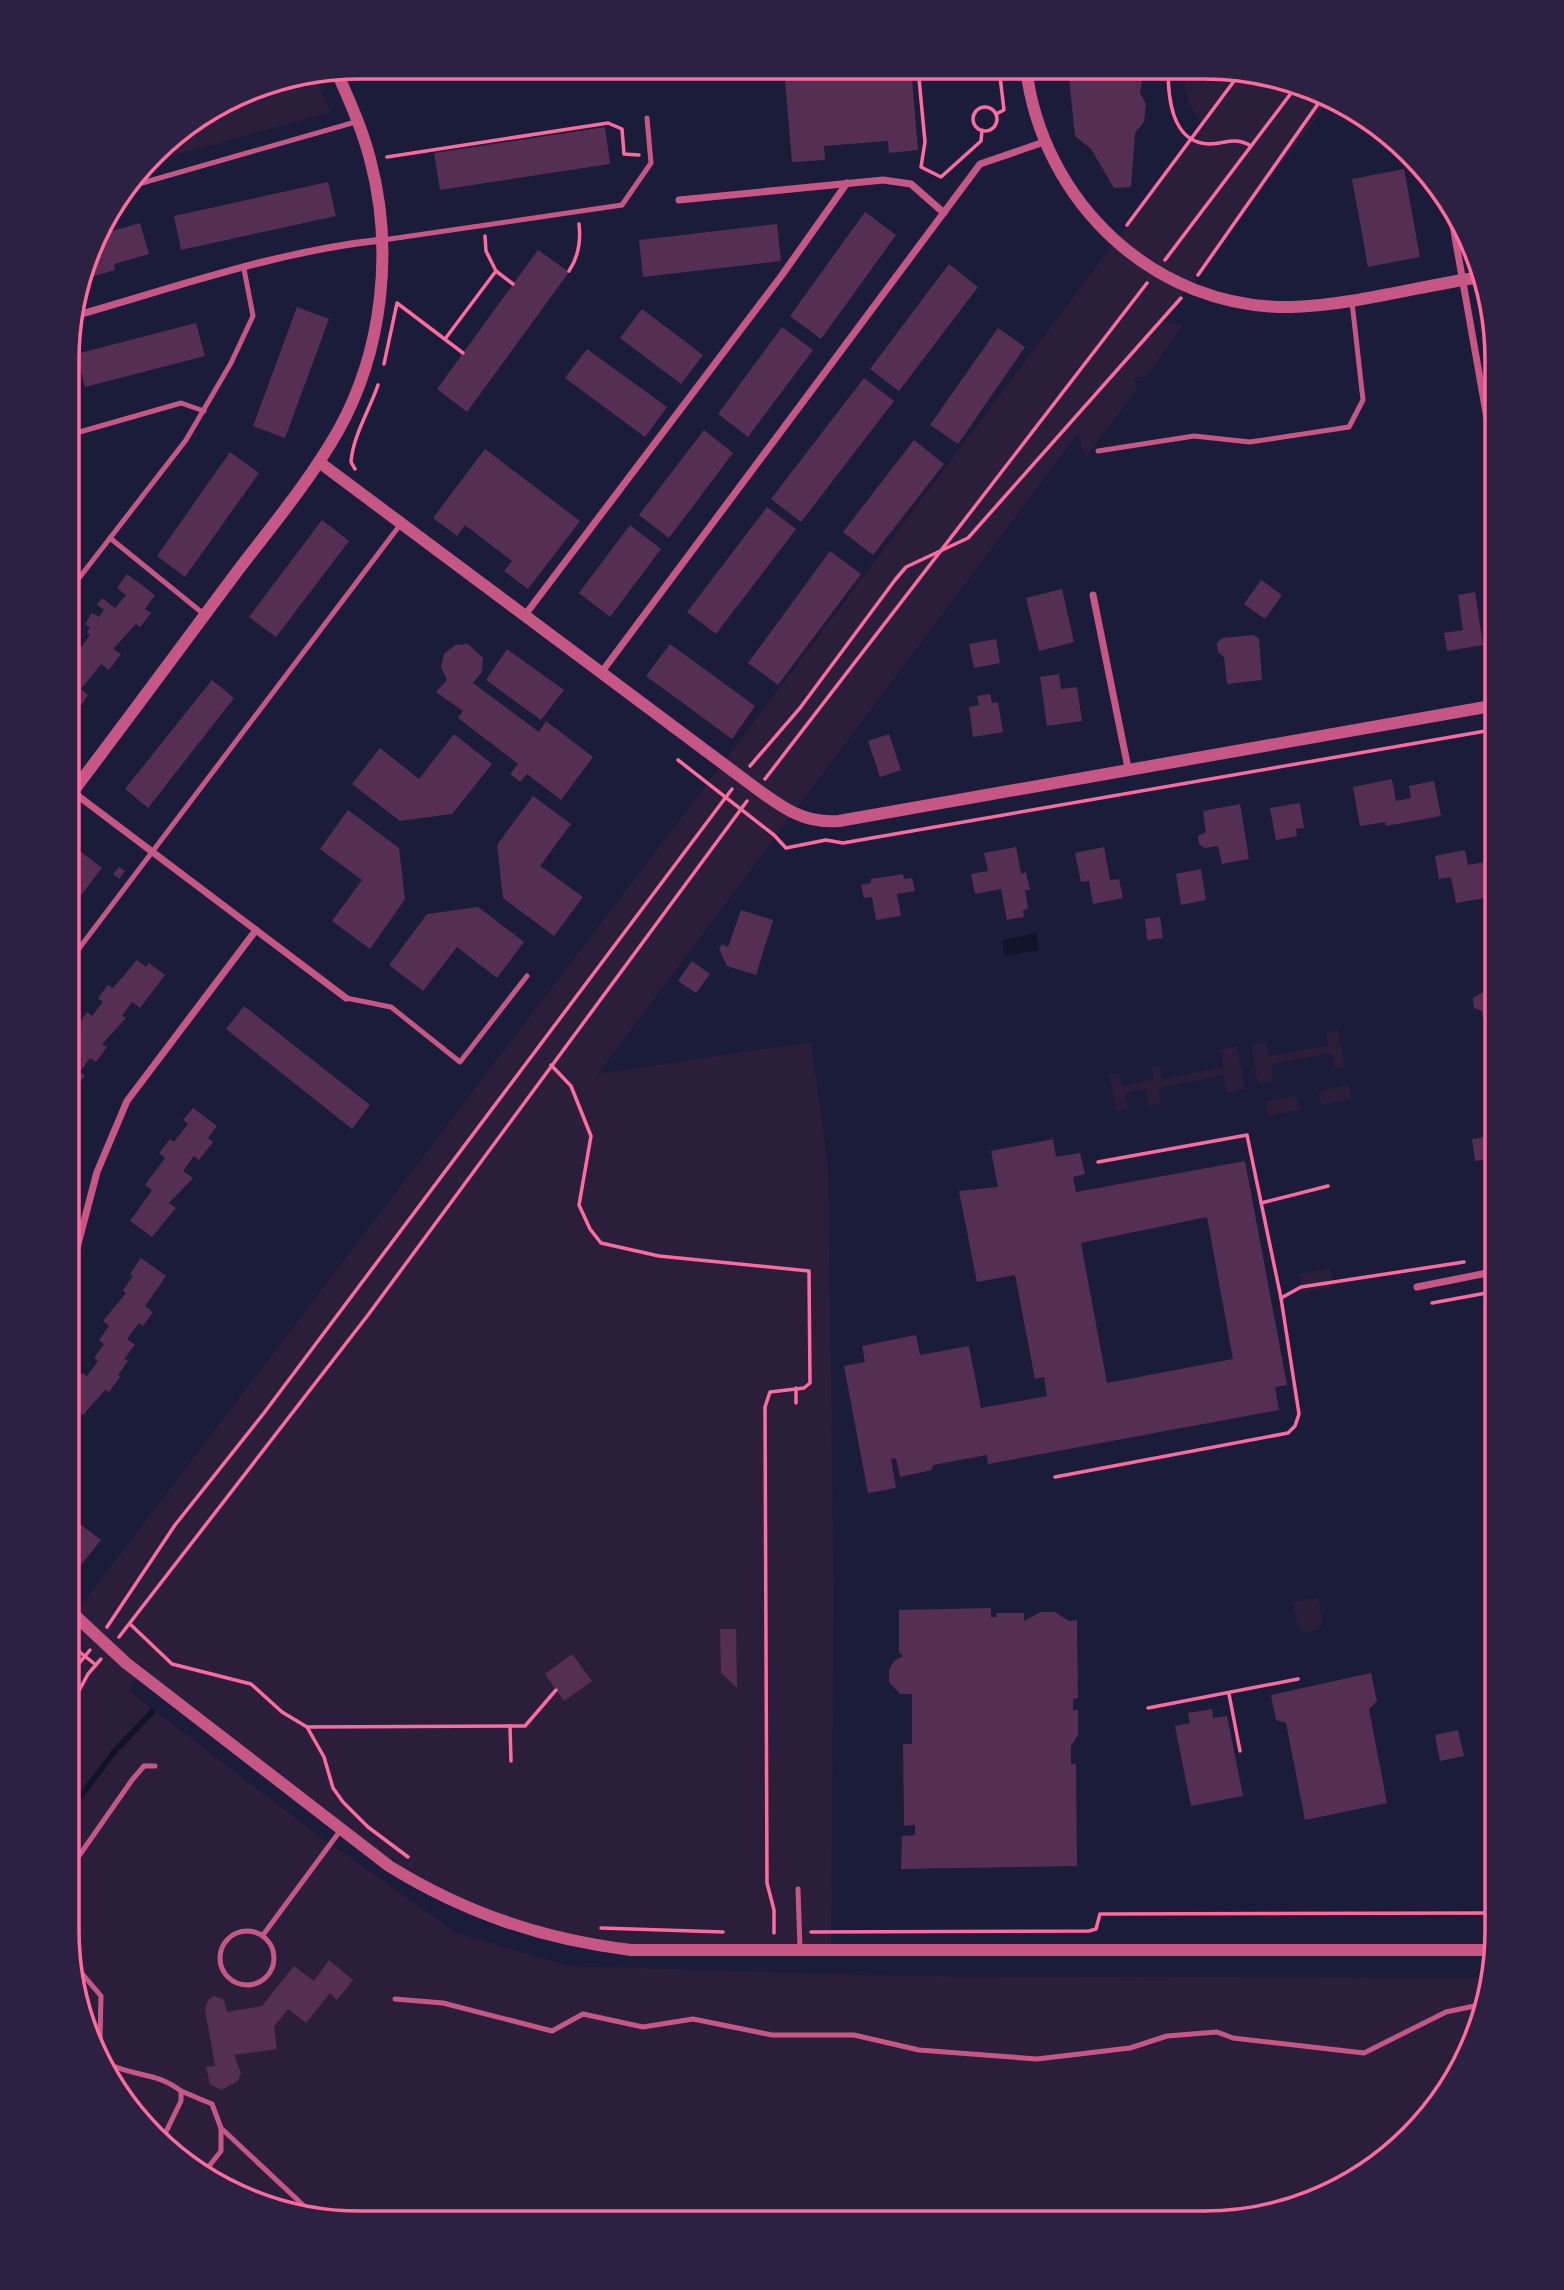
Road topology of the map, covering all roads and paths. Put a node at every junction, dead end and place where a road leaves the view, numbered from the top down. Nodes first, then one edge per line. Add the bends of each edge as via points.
1 (340, 79) edge
2 (920, 79) edge
3 (1000, 79) edge
4 (1028, 79) edge
5 (1168, 79) edge
6 (1235, 80) edge
7 (1291, 93) edge
8 (1319, 103) edge
9 (995, 115) junction
10 (647, 118) dead end
11 (359, 121) junction
12 (982, 130) junction
13 (1193, 138) junction
14 (1044, 142) junction
15 (1251, 146) junction
16 (387, 157) dead end
17 (637, 164) dead end
18 (142, 183) edge
19 (847, 183) junction
20 (679, 200) dead end
21 (578, 211) junction
22 (944, 213) junction
23 (1128, 225) dead end
24 (483, 226) junction
25 (1190, 229) dead end
26 (1454, 232) edge
27 (383, 240) junction
28 (244, 269) junction
29 (496, 271) junction
30 (569, 271) dead end
31 (1473, 278) edge
32 (1462, 280) junction
33 (513, 284) dead end
34 (1188, 289) junction
35 (1352, 299) junction
36 (83, 314) edge
37 (1122, 316) dead end
38 (445, 339) junction
39 (463, 352) dead end
40 (384, 366) dead end
41 (380, 377) dead end
42 (1485, 408) edge
43 (204, 411) junction
44 (79, 432) edge
45 (1098, 451) dead end
46 (319, 463) junction
47 (357, 470) dead end
48 (402, 523) junction
49 (110, 538) junction
50 (942, 550) junction
51 (79, 579) edge
52 (1093, 595) dead end
53 (205, 615) junction
54 (525, 615) junction
55 (601, 673) junction
56 (1485, 707) edge
57 (1128, 768) junction
58 (742, 776) junction
59 (79, 783) edge
60 (757, 789) junction
61 (79, 801) edge
62 (153, 852) junction
63 (256, 930) junction
64 (79, 950) edge
65 (527, 976) dead end
66 (346, 998) joint
67 (551, 1065) junction
68 (1098, 1162) dead end
69 (1328, 1186) dead end
70 (1261, 1203) junction
71 (79, 1240) edge
72 (1473, 1261) dead end
73 (1485, 1273) edge
74 (1416, 1287) dead end
75 (1485, 1293) edge
76 (1281, 1298) junction
77 (1432, 1303) dead end
78 (796, 1388) junction
79 (796, 1403) dead end
80 (1055, 1477) dead end
81 (79, 1619) edge
82 (130, 1624) junction
83 (100, 1638) junction
84 (110, 1648) junction
85 (79, 1651) edge
86 (85, 1656) junction
87 (79, 1663) edge
88 (96, 1665) junction
89 (1298, 1679) dead end
90 (556, 1690) dead end
91 (79, 1693) edge
92 (1230, 1694) junction
93 (1148, 1708) dead end
94 (510, 1726) junction
95 (307, 1727) junction
96 (1240, 1751) dead end
97 (511, 1760) dead end
98 (155, 1766) dead end
99 (341, 1829) junction
100 (79, 1855) edge
101 (418, 1863) dead end
102 (798, 1889) dead end
103 (1485, 1913) edge
104 (595, 1927) dead end
105 (725, 1932) dead end
106 (799, 1932) junction
107 (762, 1933) dead end
108 (774, 1933) junction
109 (263, 1935) junction
110 (1485, 1950) edge
111 (800, 1952) junction
112 (82, 1974) edge
113 (395, 1999) dead end
114 (1475, 2006) edge
115 (100, 2038) edge
116 (114, 2066) edge
117 (181, 2091) junction
118 (221, 2128) junction
119 (165, 2132) edge
120 (208, 2167) edge
121 (304, 2206) edge

1 - 11 street
2 - 12 path via 925,142 921,167 941,177 981,141
3 - 9 path via 1004,110
4 - 14 street
5 - 13 path via 1174,118
6 - 13 path
7 - 15 path
8 - 34 path
9 - 12 path via 991,129
9 - 12 path via 989,108 977,109 972,120
10 - 21 lane via 651,163 622,205
11 - 18 lane
11 - 27 street
13 - 15 path via 1213,144 1228,138
13 - 23 path
14 - 22 street via 980,164
14 - 34 street via 1079,203 1101,229 1130,255
15 - 25 path
16 - 17 path via 608,123 622,129 624,154 644,155
19 - 20 street
19 - 22 street via 883,180 911,184
19 - 54 street
21 - 24 lane
21 - 30 path via 581,238
22 - 55 street
24 - 27 lane
24 - 29 path via 486,251
26 - 32 street
27 - 28 street
27 - 46 street via 378,309 369,352 356,392
28 - 36 street
28 - 43 lane via 253,316
29 - 33 path
29 - 38 path
31 - 32 street
32 - 35 street
32 - 42 street
34 - 35 street via 1258,306 1294,307
34 - 50 path via 968,538
35 - 45 lane via 1363,400 1349,427 1250,442 1194,436
37 - 50 path
38 - 39 path
38 - 40 path via 397,303
41 - 47 path via 353,444 351,462
43 - 44 lane via 181,403
43 - 49 lane
46 - 48 street
46 - 53 street
48 - 54 street
48 - 62 lane
49 - 51 lane
49 - 53 lane
50 - 58 path via 906,567 800,708
50 - 60 path
52 - 57 street
53 - 59 street
54 - 55 street
55 - 58 street
56 - 57 street
57 - 60 street via 827,822 789,813
58 - 60 street
58 - 83 path via 176,1525
60 - 67 path
61 - 62 street
62 - 63 street
62 - 64 lane
63 - 66 street
63 - 71 street via 127,1101 97,1172
65 - 66 lane via 460,1062 391,1007
67 - 78 path via 571,1086 591,1136 579,1205 601,1243 659,1256 809,1271 810,1383
67 - 82 path via 368,1315
68 - 70 path via 1247,1135
69 - 70 path
70 - 76 path
72 - 76 path via 1301,1287
73 - 74 street
75 - 77 path
76 - 80 path via 1299,1414 1287,1433
78 - 79 path
78 - 108 path via 770,1392 765,1407 767,1883
81 - 83 street
82 - 84 path
82 - 95 path via 172,1664 251,1684
83 - 84 street
83 - 86 path
84 - 88 path
84 - 99 street
85 - 86 path
86 - 87 path
86 - 88 path
88 - 91 path
89 - 92 path
90 - 94 path via 525,1726
92 - 93 path
92 - 96 path
94 - 95 path
94 - 97 path
95 - 101 path via 324,1757 332,1788 343,1802 368,1827
98 - 100 lane via 144,1766
99 - 109 lane
99 - 111 street via 432,1893 528,1931 631,1950
102 - 106 lane
103 - 106 path via 1100,1914 1096,1929 1089,1931
104 - 105 path
106 - 108 path
106 - 111 lane
107 - 108 path
109 - 109 lane via 246,1930 224,1944 222,1970 235,1983 253,1985 273,1968 273,1950
110 - 111 street
112 - 115 lane via 101,1996
113 - 114 lane via 443,2004 552,2031 583,2014 643,2027 693,2019 772,2035 854,2035 919,2050 1037,2059 1130,2048 1167,2035 1217,2032 1233,2038 1364,2053 1446,2012
116 - 117 lane via 156,2075
117 - 118 lane via 212,2104
117 - 119 lane via 181,2101
118 - 120 lane via 221,2151
118 - 121 lane

